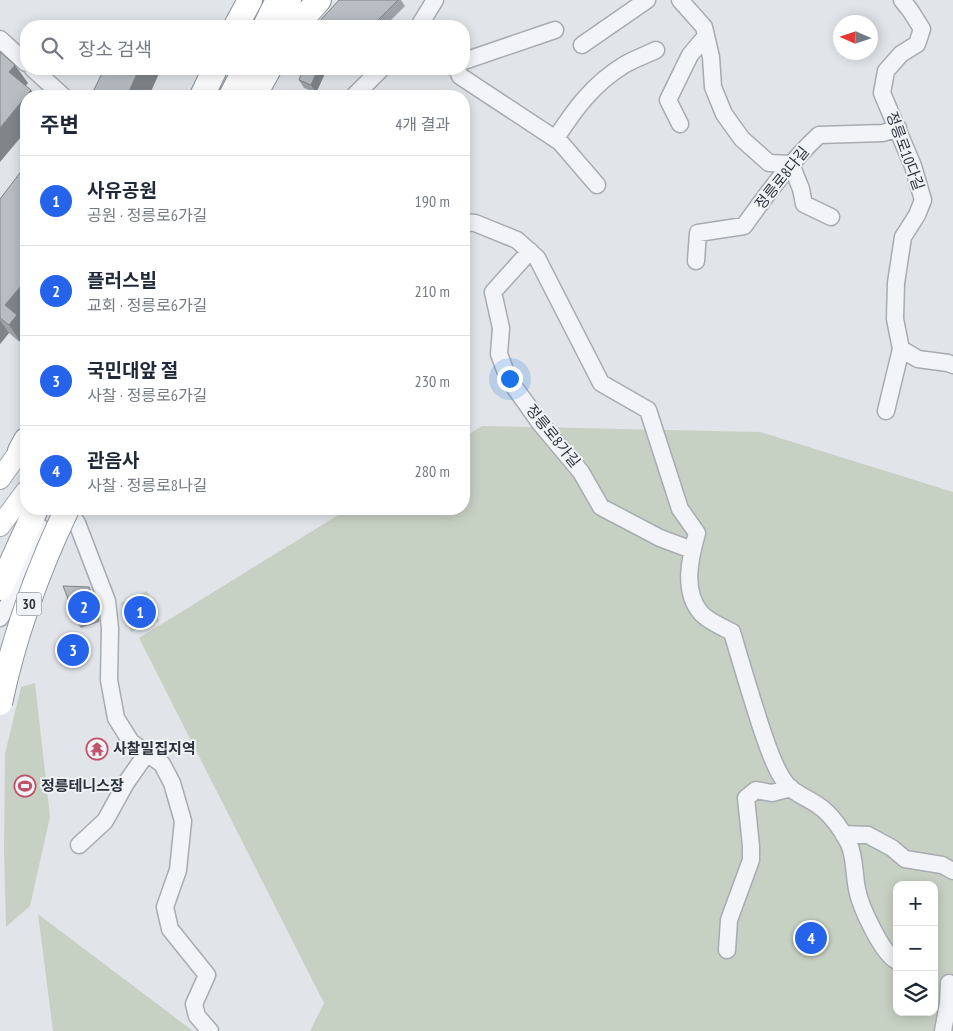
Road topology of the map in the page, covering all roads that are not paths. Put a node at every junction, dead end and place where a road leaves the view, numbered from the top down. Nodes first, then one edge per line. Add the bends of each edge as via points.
1 (243, 0) edge
2 (250, 0) edge
3 (272, 0) edge
4 (278, 0) edge
5 (291, 0) edge
6 (308, 0) edge
7 (319, 0) edge
8 (435, 0) edge
9 (647, 0) edge
10 (680, 0) edge
11 (902, 0) edge
12 (233, 20) edge
13 (239, 20) edge
14 (263, 20) edge
15 (268, 20) edge
16 (281, 20) edge
17 (299, 20) edge
18 (301, 20) edge
19 (427, 20) edge
20 (555, 30) dead end
21 (706, 36) junction
22 (0, 39) edge
23 (582, 45) dead end
24 (656, 50) dead end
25 (20, 57) edge
26 (470, 59) edge
27 (40, 75) edge
28 (240, 75) edge
29 (255, 75) edge
30 (266, 75) edge
31 (272, 75) edge
32 (375, 75) edge
33 (460, 75) edge
34 (56, 90) edge
35 (234, 90) edge
36 (247, 90) edge
37 (257, 90) edge
38 (264, 90) edge
39 (360, 90) edge
40 (680, 124) dead end
41 (898, 128) junction
42 (556, 138) junction
43 (791, 164) junction
44 (598, 186) dead end
45 (831, 217) dead end
46 (470, 223) edge
47 (530, 251) junction
48 (696, 261) dead end
49 (901, 349) junction
50 (953, 365) edge
51 (886, 411) dead end
52 (20, 449) edge
53 (0, 479) edge
54 (20, 499) edge
55 (33, 515) edge
56 (45, 515) edge
57 (64, 515) edge
58 (71, 515) edge
59 (0, 526) edge
60 (692, 550) junction
61 (0, 588) edge
62 (0, 618) edge
63 (0, 703) edge
64 (147, 753) junction
65 (791, 788) junction
66 (843, 834) junction
67 (79, 845) dead end
68 (953, 871) edge
69 (727, 950) dead end
70 (893, 959) edge
71 (946, 982) edge
72 (210, 1031) edge
73 (943, 1031) edge

1 - 12 main road
2 - 13 highway
3 - 14 street
4 - 15 highway
5 - 16 main road
6 - 17 highway
7 - 18 highway
8 - 19 street
9 - 23 street
10 - 21 street via 704,27
11 - 41 street, 정릉로10다길 via 922,29 917,44 901,54 886,71 882,93
20 - 26 street
21 - 40 street via 690,55 668,100
21 - 43 street via 713,86 724,114 742,139 770,163
22 - 25 street
24 - 42 street via 625,64 602,81 577,106
27 - 34 street
28 - 35 highway
29 - 36 main road
30 - 37 highway
31 - 38 highway
32 - 39 street
33 - 42 street
41 - 43 street, 정릉로8다길 via 883,133 819,135
41 - 49 street, 정릉로10다길 via 923,200 903,237 896,283 895,319
42 - 44 street
43 - 45 street via 802,188 804,204
43 - 48 street, 정릉로8다길 via 744,226 698,233
46 - 47 street via 517,240
47 - 60 street via 537,258 602,383 648,410 680,509 697,533
47 - 60 street, 정릉로8가길 via 493,292 501,328 499,354 508,378 581,472 600,507 660,538
49 - 50 street via 918,359
49 - 51 street, 정릉로10다길
52 - 53 main road
54 - 59 main road
55 - 61 highway, 30
56 - 62 street
57 - 63 highway, 30, bridge via 15,643
58 - 64 street via 107,601 109,680 116,718 132,742
60 - 65 street via 690,595 701,614 732,632 771,755
64 - 67 street via 105,821
64 - 72 street via 162,764 172,783 183,821 178,870 165,908 170,929 207,975 194,1004 197,1016
65 - 66 street via 819,806
65 - 69 street via 772,793 756,790 746,798 751,860 729,920
66 - 68 street via 868,835 905,859 942,865
66 - 70 street via 850,845 857,892 864,910 876,937
71 - 73 street via 948,1004

